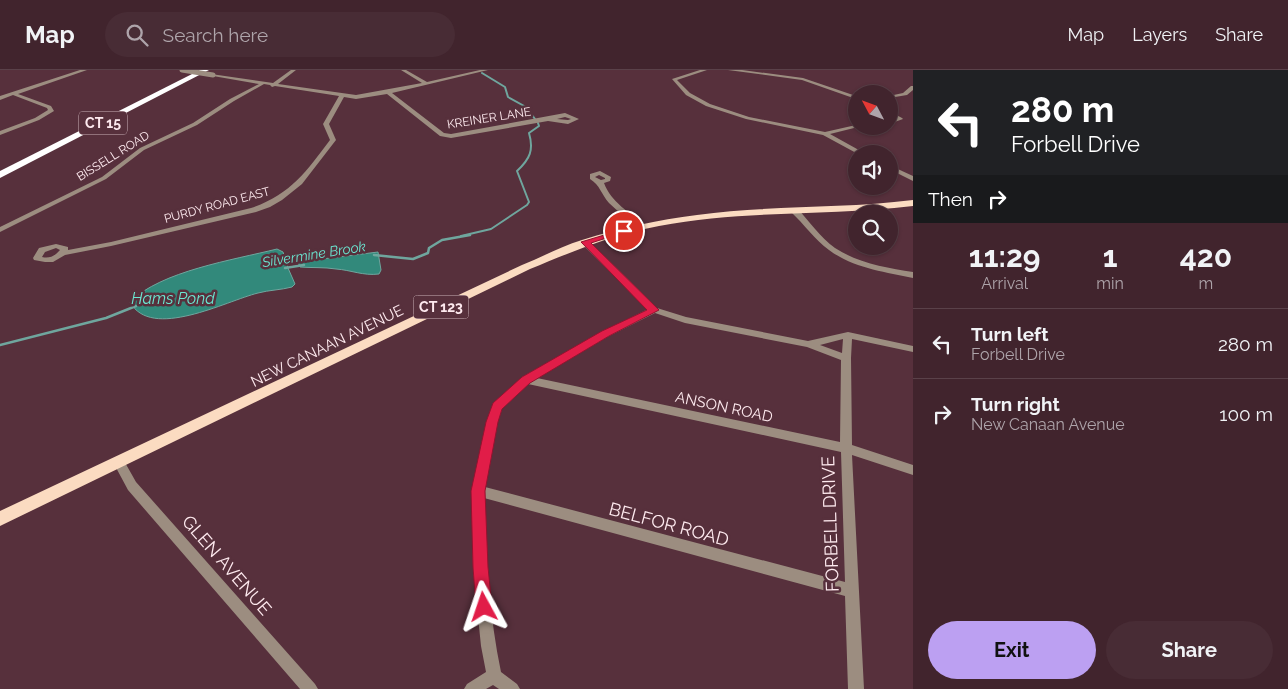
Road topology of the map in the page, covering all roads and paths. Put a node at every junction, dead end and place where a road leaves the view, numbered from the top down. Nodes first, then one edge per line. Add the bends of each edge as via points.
1 (84, 70) edge
2 (181, 70) edge
3 (198, 70) edge
4 (204, 70) edge
5 (294, 70) edge
6 (403, 70) edge
7 (486, 70) edge
8 (705, 70) edge
9 (730, 70) edge
10 (426, 83) junction
11 (262, 84) junction
12 (272, 86) junction
13 (913, 86) edge
14 (388, 92) junction
15 (14, 94) junction
16 (848, 95) edge
17 (898, 95) edge
18 (342, 96) junction
19 (0, 98) edge
20 (548, 119) dead end
21 (848, 129) edge
22 (0, 133) edge
23 (825, 134) junction
24 (848, 146) edge
25 (0, 167) edge
26 (898, 172) edge
27 (0, 175) edge
28 (913, 179) edge
29 (600, 182) dead end
30 (913, 203) edge
31 (794, 210) junction
32 (642, 227) junction
33 (0, 230) edge
34 (585, 242) junction
35 (63, 253) dead end
36 (913, 275) edge
37 (654, 310) junction
38 (848, 334) junction
39 (808, 344) junction
40 (913, 349) edge
41 (846, 358) junction
42 (526, 380) junction
43 (846, 448) junction
44 (119, 462) junction
45 (913, 470) edge
46 (478, 491) junction
47 (0, 519) edge
48 (852, 591) junction
49 (494, 676) junction
50 (310, 689) edge
51 (472, 689) edge
52 (512, 689) edge
53 (856, 689) edge

1 - 15 street
2 - 11 street, bridge
3 - 25 highway, CT 15
4 - 27 highway, CT 15
5 - 12 street
6 - 10 street
7 - 10 street
8 - 23 street via 674,79 688,94 708,105 748,118
9 - 16 street via 803,79
10 - 14 street
11 - 12 street
11 - 33 street, BISSELL ROAD via 195,124 142,149 104,178
12 - 18 street
13 - 17 street via 905,94
14 - 18 street
14 - 20 street, KREINER LANE via 442,135
15 - 19 street
15 - 22 street via 52,111
18 - 35 street, PURDY ROAD EAST via 326,124 333,140 298,186 277,201 253,210
21 - 23 street
23 - 24 street
26 - 28 street
29 - 32 street via 608,197
30 - 31 main road, NEW CANAAN AVENUE / CT 123
31 - 32 main road, NEW CANAAN AVENUE / CT 123 via 726,214
31 - 36 street via 834,250 881,269
32 - 34 main road, NEW CANAAN AVENUE / CT 123
34 - 37 street
34 - 44 main road, NEW CANAAN AVENUE / CT 123 via 526,267
37 - 39 street via 685,320
37 - 42 street
38 - 39 street
38 - 40 street
38 - 41 street, FORBELL DRIVE
39 - 41 street
41 - 43 street, FORBELL DRIVE
42 - 43 street, ANSON ROAD
42 - 46 street via 498,407
43 - 45 street, ANSON ROAD
43 - 48 street, FORBELL DRIVE
44 - 47 main road, NEW CANAAN AVENUE / CT 123
44 - 50 street, GLEN AVENUE via 132,486
46 - 48 street, BELFOR ROAD
46 - 49 street via 480,567
48 - 53 street, FORBELL DRIVE
49 - 51 street
49 - 52 street

